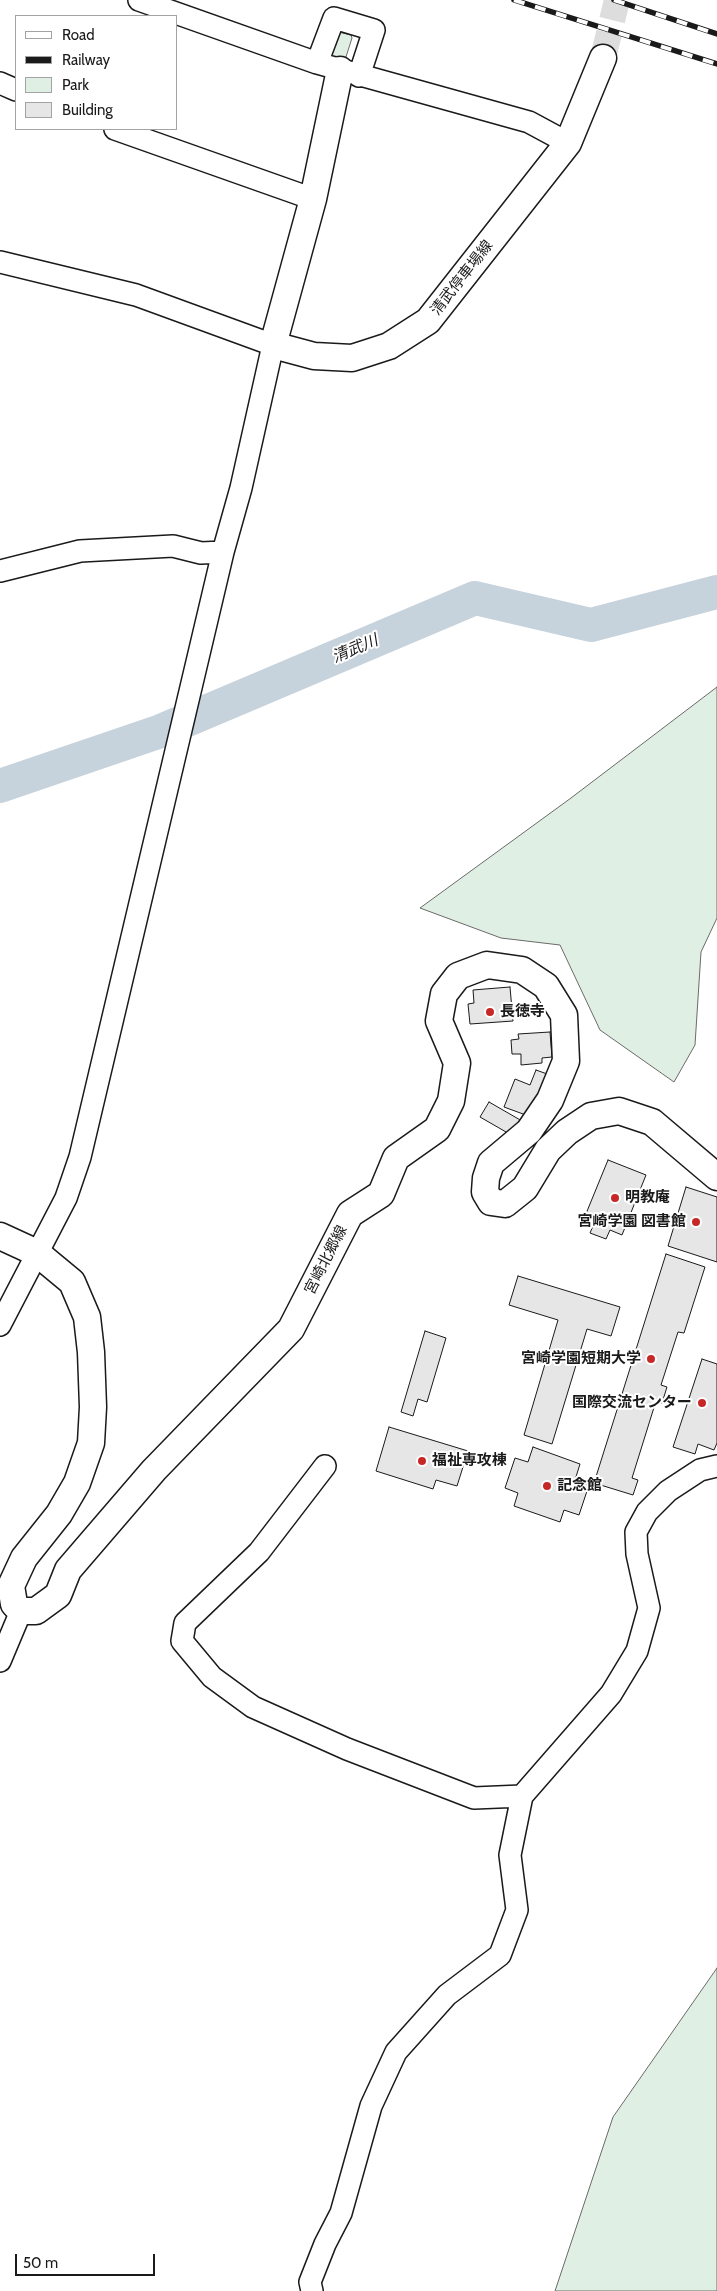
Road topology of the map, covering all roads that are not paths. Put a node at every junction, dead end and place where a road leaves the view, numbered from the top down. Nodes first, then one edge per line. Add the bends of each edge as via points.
1 (139, 0) edge
2 (603, 58) tunnel mouth
3 (339, 70) junction
4 (0, 83) edge
5 (15, 90) edge
6 (118, 130) edge
7 (568, 143) junction
8 (314, 199) junction
9 (0, 262) edge
10 (273, 345) junction
11 (223, 552) junction
12 (0, 571) edge
13 (717, 1177) edge
14 (0, 1236) edge
15 (37, 1253) junction
16 (0, 1325) edge
17 (324, 1466) dead end
18 (717, 1466) edge
19 (21, 1611) junction
20 (0, 1661) edge
21 (522, 1796) junction
22 (312, 2291) edge

1 - 3 street
2 - 7 main road, 清武停車場線
3 - 7 street via 529,122
3 - 8 main road
4 - 5 street
6 - 8 street
7 - 10 main road, 清武停車場線 via 428,321 389,346 352,358 314,356
8 - 10 main road
9 - 10 street via 136,295
10 - 11 street
11 - 12 street via 201,553 173,546 80,552
11 - 15 street via 80,1157 66,1198
13 - 19 main road, 宮崎北郷線 via 652,1122 620,1111 590,1116 567,1132 548,1150 525,1188 505,1204 491,1202 485,1192 491,1163 529,1131 550,1100 566,1061 564,1015 546,986 522,970 486,965 458,976 444,994 439,1021 457,1063 451,1101 437,1129 396,1158 380,1194 350,1214 291,1329 154,1470 88,1545 68,1570 58,1595 36,1611
14 - 15 main road
15 - 16 street
15 - 19 main road via 72,1282 87,1317 93,1407 91,1443 77,1483 59,1514 24,1558 12,1586 14,1604
17 - 21 street via 259,1552 185,1623 182,1641 212,1677 261,1711 474,1798
18 - 21 street via 700,1470 668,1491 647,1512 636,1532 648,1608 637,1651 611,1694
19 - 20 street
21 - 22 street via 510,1855 517,1910 500,1955 447,1995 396,2052 370,2106 341,2213 324,2244 310,2282

